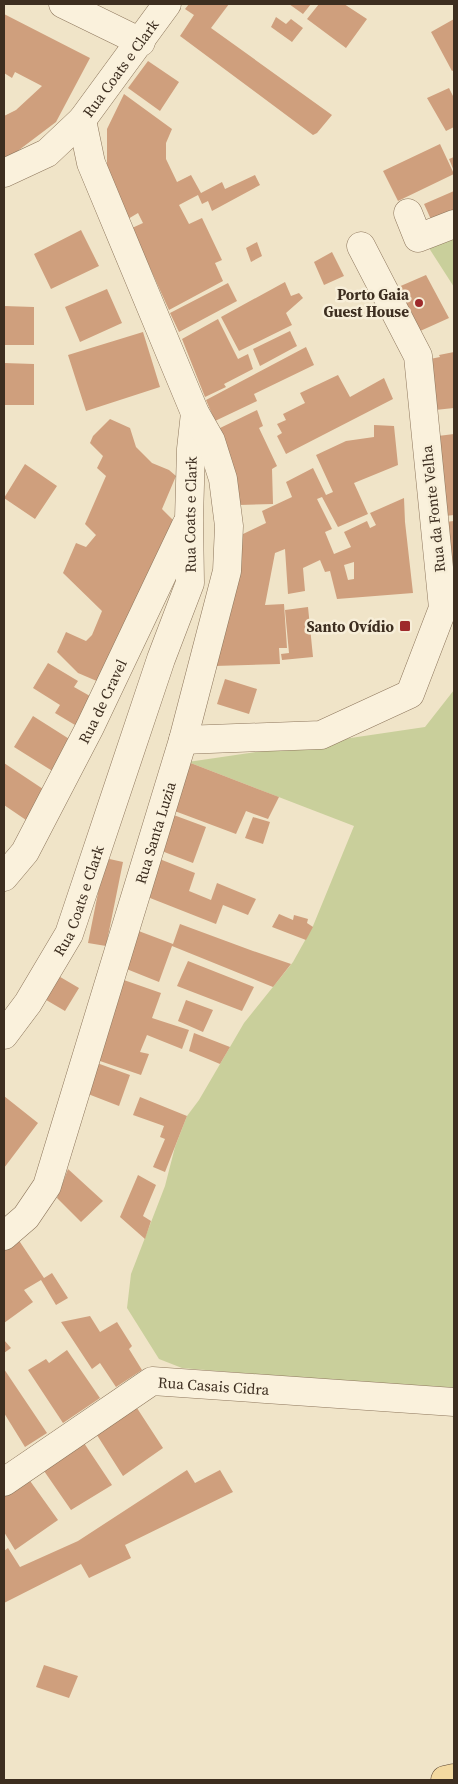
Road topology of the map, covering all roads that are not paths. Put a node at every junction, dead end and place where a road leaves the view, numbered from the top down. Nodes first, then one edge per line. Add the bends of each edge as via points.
1 (63, 4) edge
2 (167, 4) edge
3 (141, 42) junction
4 (82, 120) junction
5 (4, 173) edge
6 (408, 213) dead end
7 (454, 224) edge
8 (361, 246) dead end
9 (195, 413) junction
10 (189, 519) junction
11 (183, 740) junction
12 (4, 877) edge
13 (4, 1035) edge
14 (4, 1236) edge
15 (454, 1402) edge
16 (4, 1482) edge
17 (454, 1778) edge
18 (445, 1780) edge

1 - 3 street
2 - 3 street, Rua Coats e Clark
3 - 4 street, Rua Coats e Clark
4 - 5 street via 47,153
4 - 9 street, Rua Coats e Clark via 91,163
6 - 7 street via 418,238
8 - 11 street, Rua da Fonte Velha via 418,356 443,608 410,694 321,735
9 - 10 street, Rua Coats e Clark
9 - 11 street, Rua Santa Luzia via 211,441 223,480 228,535 227,571
10 - 12 street, Rua de Cravel via 90,728 25,852
10 - 13 street, Rua Coats e Clark via 190,583 161,659 69,934 28,1003
11 - 14 street, Rua Santa Luzia via 47,1186 26,1217
15 - 16 street, Rua Casais Cidra via 152,1381
17 - 18 main road

